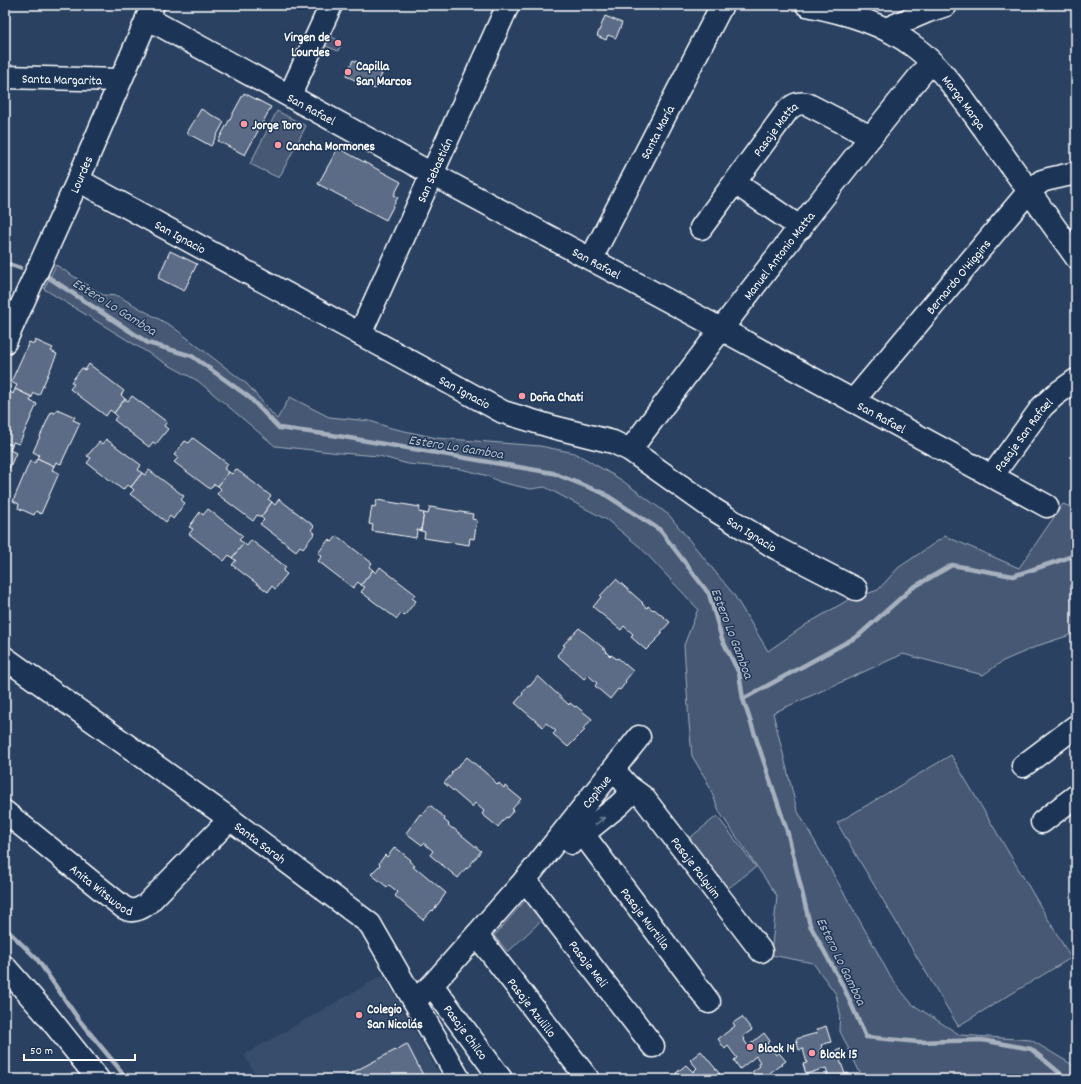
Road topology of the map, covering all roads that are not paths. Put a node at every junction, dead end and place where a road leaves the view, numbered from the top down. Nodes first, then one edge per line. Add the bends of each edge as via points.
1 (331, 5) edge
2 (508, 5) edge
3 (722, 5) edge
4 (807, 5) edge
5 (946, 5) edge
6 (150, 11) edge
7 (886, 29) junction
8 (931, 62) junction
9 (5, 77) edge
10 (120, 80) junction
11 (290, 95) junction
12 (871, 137) junction
13 (1076, 173) edge
14 (432, 174) junction
15 (78, 180) junction
16 (735, 183) junction
17 (1029, 191) junction
18 (701, 228) dead end
19 (801, 228) junction
20 (1076, 257) edge
21 (591, 259) junction
22 (721, 329) junction
23 (360, 334) junction
24 (5, 342) edge
25 (1076, 380) edge
26 (853, 401) junction
27 (630, 450) junction
28 (992, 476) junction
29 (1047, 506) dead end
30 (856, 589) dead end
31 (5, 658) edge
32 (1076, 726) edge
33 (639, 738) dead end
34 (1023, 766) dead end
35 (606, 779) junction
36 (628, 786) junction
37 (1076, 796) edge
38 (5, 812) edge
39 (230, 819) junction
40 (1042, 822) dead end
41 (583, 834) junction
42 (526, 880) junction
43 (477, 935) junction
44 (761, 951) dead end
45 (5, 967) edge
46 (432, 984) junction
47 (414, 1001) junction
48 (709, 1002) dead end
49 (653, 1046) dead end
50 (98, 1079) edge
51 (459, 1079) edge
52 (501, 1079) edge
53 (588, 1079) edge

1 - 11 street
2 - 14 street, San Sebastián
3 - 21 street, Santa María
4 - 7 street, Marga Marga via 864,19
5 - 7 street
6 - 10 street, Lourdes
6 - 11 street, San Rafael
7 - 8 street, Marga Marga via 916,48
8 - 12 street, Manuel Antonio Matta
8 - 17 street, Marga Marga via 957,92
9 - 10 street, Santa Margarita
10 - 15 street, Lourdes
11 - 14 street, San Rafael
12 - 16 street, Pasaje Matta via 807,104 796,104 787,111
12 - 19 street, Manuel Antonio Matta
13 - 17 street, Bernardo O'Higgins via 1042,181
14 - 21 street, San Rafael
14 - 23 street, San Sebastián
15 - 23 street, San Ignacio
15 - 24 street, Lourdes
16 - 18 street, Pasaje Matta
16 - 19 street
17 - 20 street, Marga Marga
17 - 26 street, Bernardo O'Higgins
19 - 22 street, Manuel Antonio Matta
21 - 22 street, San Rafael
22 - 26 street, San Rafael
22 - 27 street, Manuel Antonio Matta
23 - 27 street, San Ignacio via 503,412 553,428 613,442
25 - 28 street, Pasaje San Rafael via 1042,407
26 - 28 street, San Rafael
27 - 30 street, San Ignacio via 776,548
28 - 29 street, San Rafael
31 - 39 street, Santa Sarah
32 - 34 street
33 - 35 street
35 - 36 street, Copihue via 620,777
35 - 42 street, Copihue
41 -> 36 street, Copihue via 627,798 630,794
36 - 44 street, Pasaje Palguim via 643,797
37 - 40 street
38 - 39 street, Anita Witswood via 123,907 135,911 147,904
39 - 47 street, Santa Sarah via 370,924
41 - 42 street, Copihue
41 - 48 street, Pasaje Murtilla
42 - 43 street, Copihue
42 - 49 street, Pasaje Meli
43 - 46 street, Copihue
43 - 53 street, Pasaje Azulillo
45 - 50 street
46 - 47 street, Copihue
46 - 52 street, Pasaje Chilco
47 - 51 street, Santa Sarah

